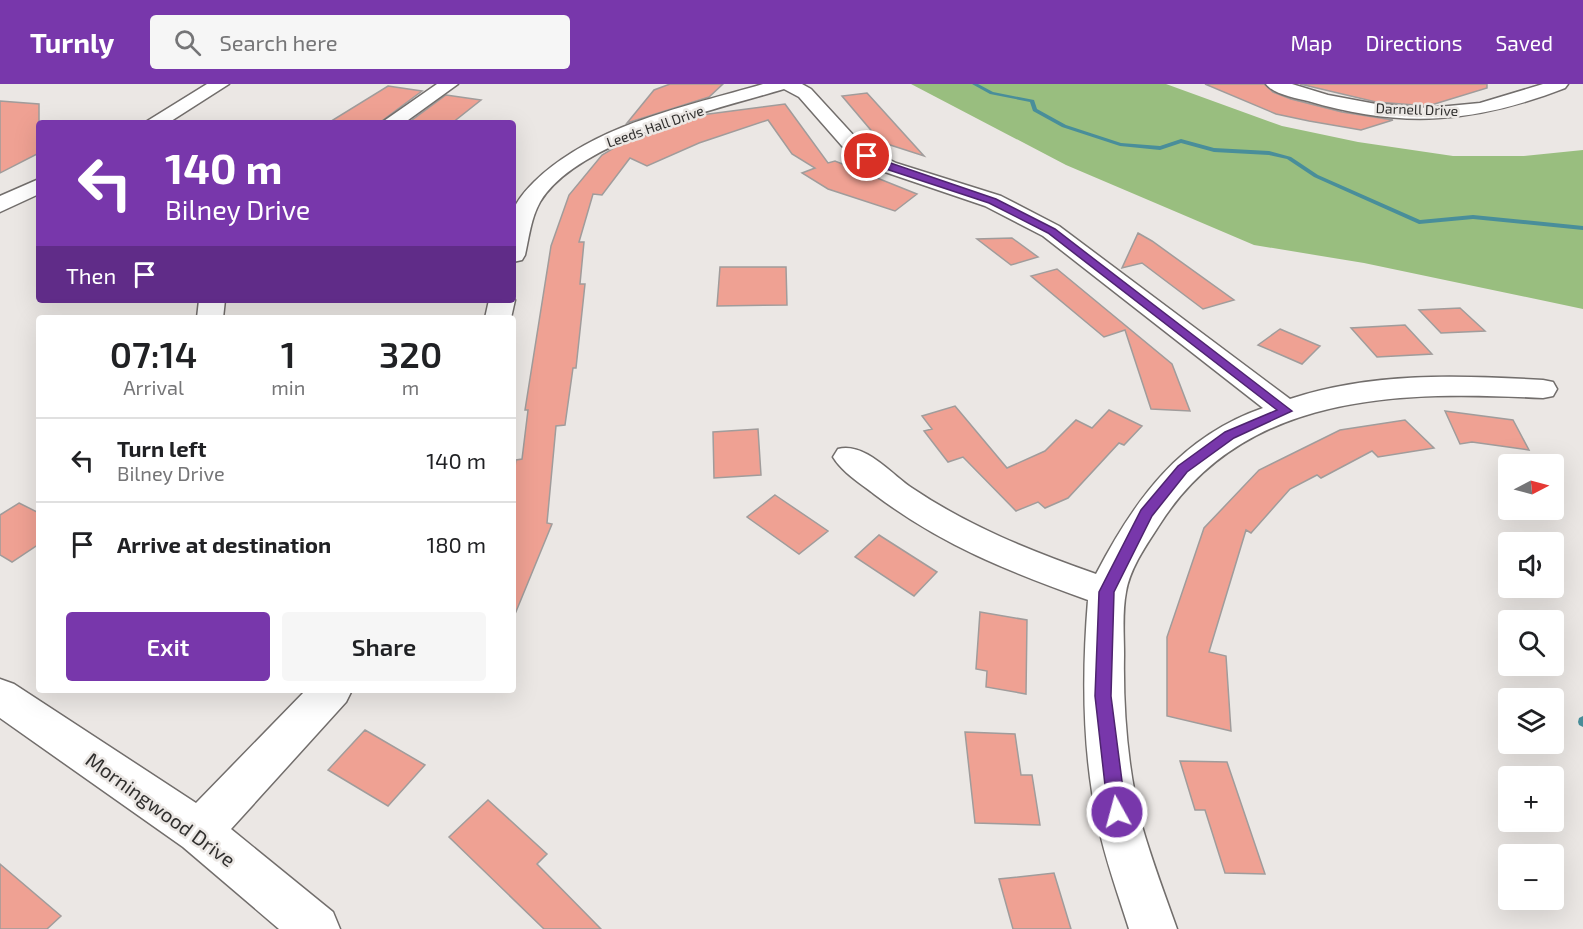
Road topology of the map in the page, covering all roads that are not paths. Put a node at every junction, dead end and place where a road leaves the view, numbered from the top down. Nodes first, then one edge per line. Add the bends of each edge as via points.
1 (220, 84) edge
2 (449, 84) edge
3 (782, 84) edge
4 (788, 84) edge
5 (1275, 84) edge
6 (1559, 84) edge
7 (159, 120) edge
8 (395, 120) edge
9 (36, 186) edge
10 (0, 205) edge
11 (516, 243) edge
12 (1543, 389) dead end
13 (1286, 411) junction
14 (849, 457) dead end
15 (1107, 592) junction
16 (329, 693) edge
17 (0, 696) edge
18 (199, 831) junction
19 (316, 929) edge
20 (1153, 929) edge

1 - 7 street
2 - 8 street
3 - 11 street, Leeds Hall Drive via 623,134 590,150 558,171 534,195 523,214
4 - 13 street via 805,93 849,142 867,156 993,201 1051,231
5 - 6 street, Darnell Drive via 1354,106 1447,112 1498,105
9 - 10 street
12 - 13 street via 1459,384 1396,386 1331,396
13 - 15 street via 1230,435 1183,469 1146,514
14 - 15 street via 945,525 990,548
15 - 20 street via 1103,696 1117,812
16 - 18 street
17 - 18 street, Morningwood Drive
18 - 19 street, Morningwood Drive

